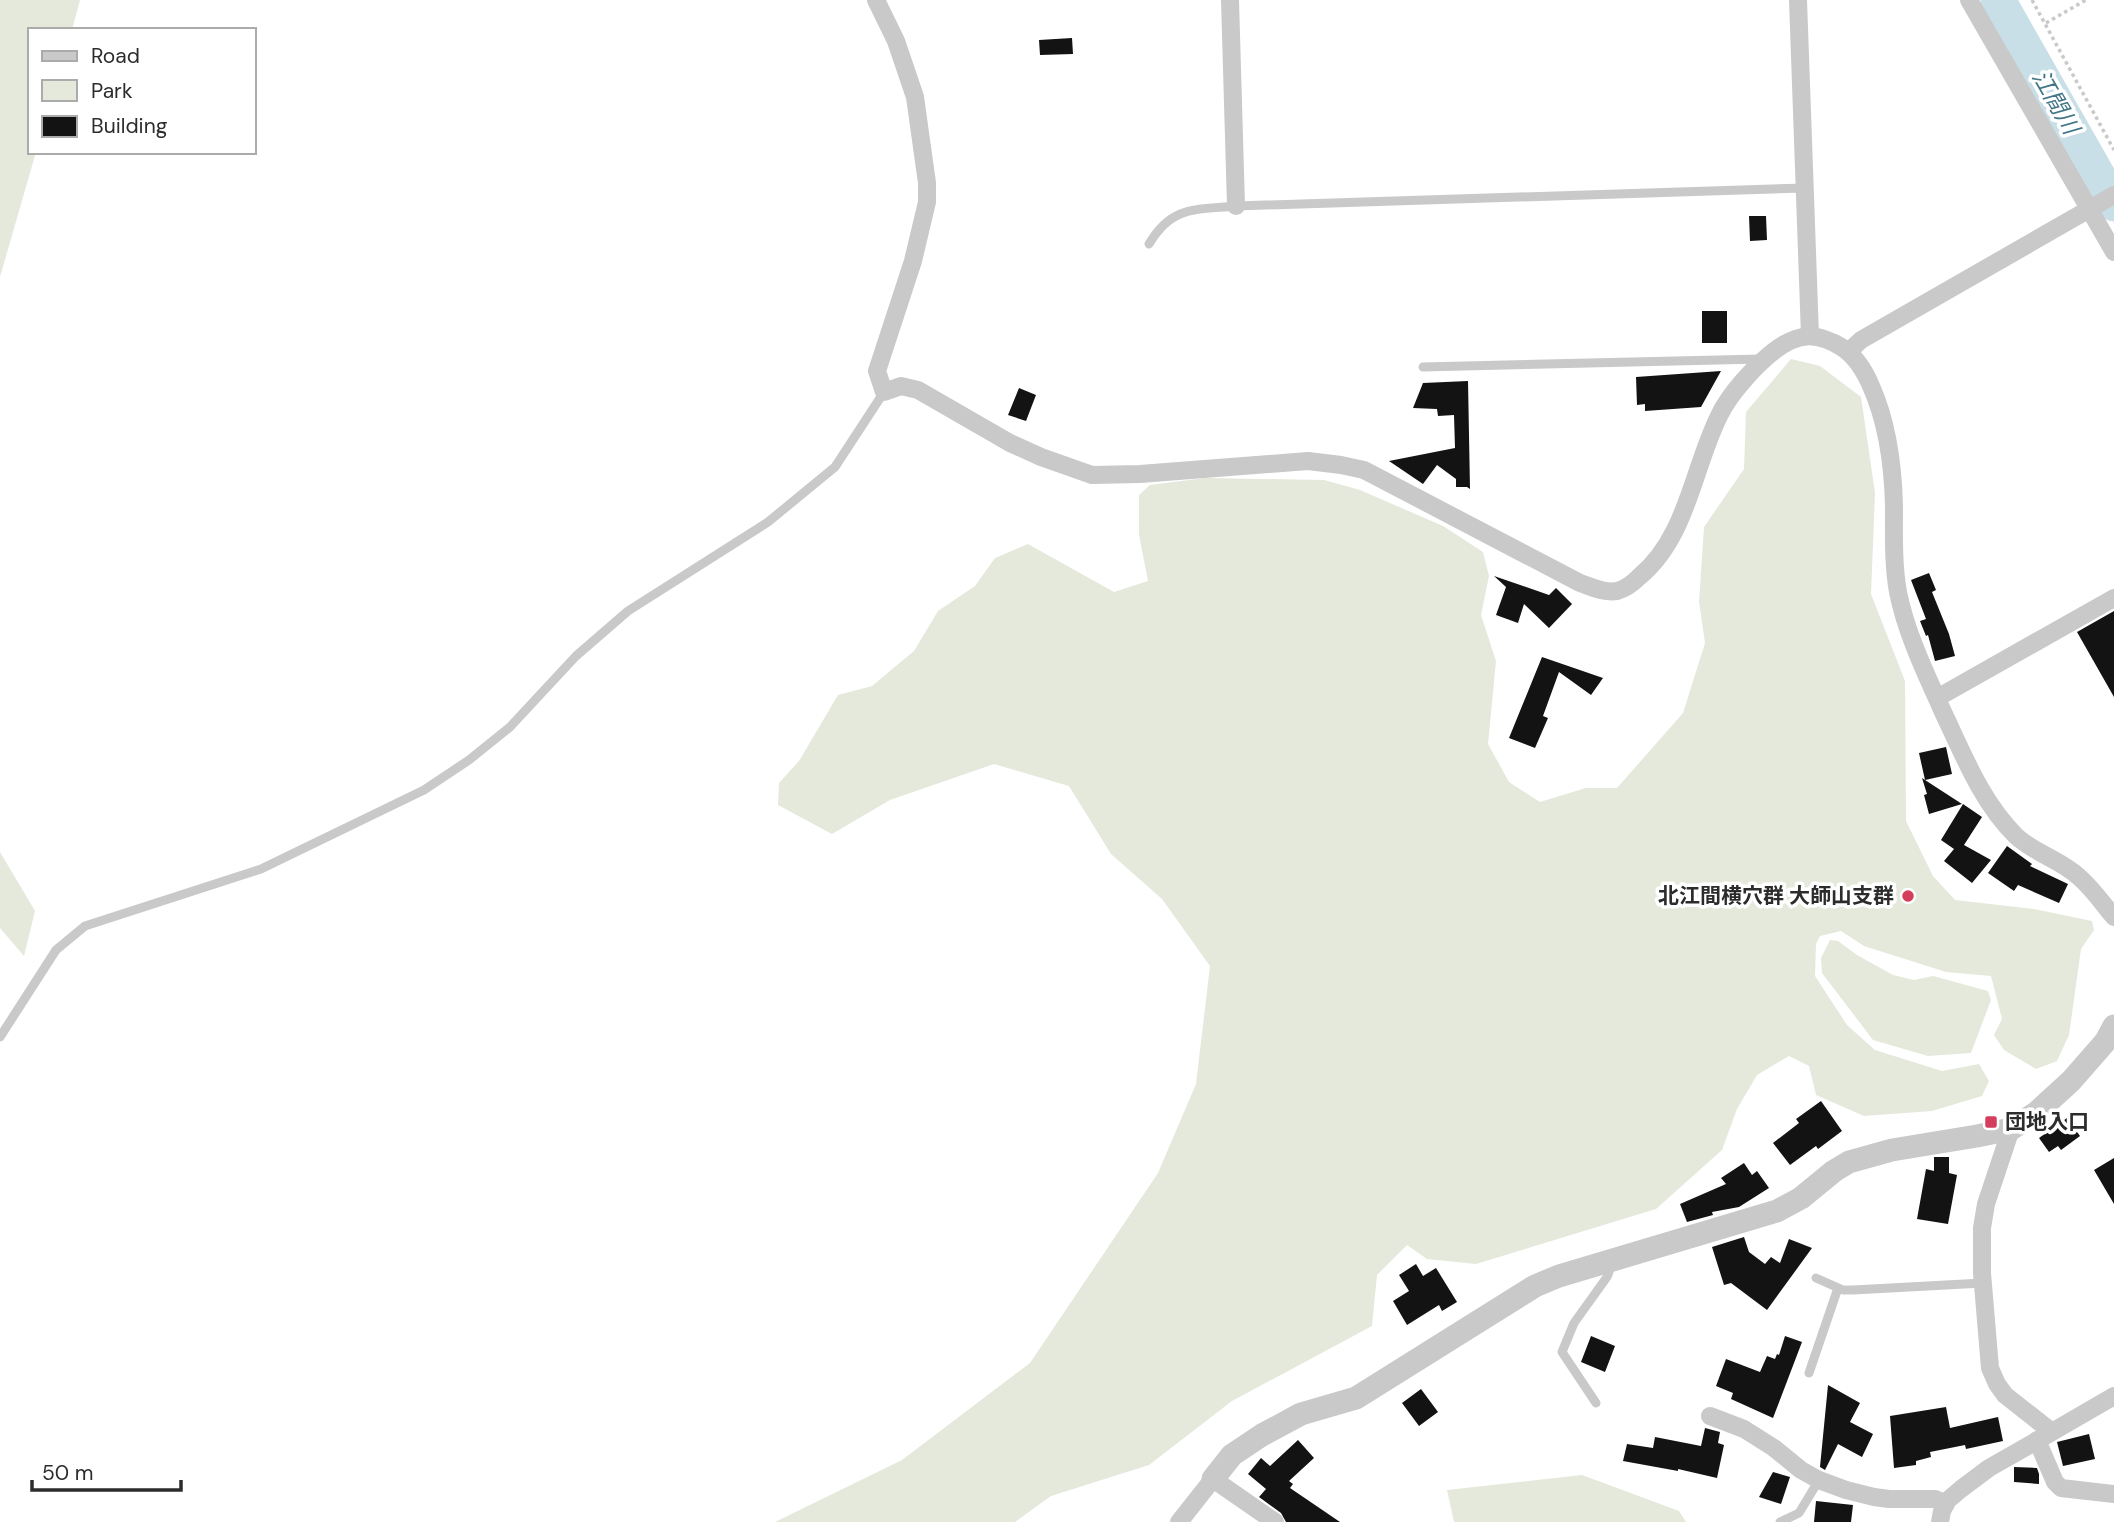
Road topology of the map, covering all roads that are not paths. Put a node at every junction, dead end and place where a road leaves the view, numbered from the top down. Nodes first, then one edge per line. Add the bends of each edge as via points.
1 (876, 0) edge
2 (1230, 0) edge
3 (1798, 0) edge
4 (1969, 0) edge
5 (1805, 188) junction
6 (2114, 195) edge
7 (1236, 206) junction
8 (2092, 207) junction
9 (1149, 244) dead end
10 (2114, 252) edge
11 (1810, 336) junction
12 (1848, 352) junction
13 (1765, 359) junction
14 (1423, 367) dead end
15 (884, 392) junction
16 (2114, 598) edge
17 (1937, 698) junction
18 (2114, 917) edge
19 (2114, 1026) edge
20 (0, 1037) edge
21 (2011, 1129) junction
22 (1609, 1261) junction
23 (1816, 1278) dead end
24 (1983, 1283) junction
25 (1838, 1288) junction
26 (1809, 1373) dead end
27 (2114, 1396) edge
28 (1596, 1403) dead end
29 (1710, 1416) dead end
30 (2044, 1436) junction
31 (1213, 1479) junction
32 (1819, 1480) junction
33 (2114, 1494) edge
34 (1945, 1504) junction
35 (1179, 1522) edge
36 (1275, 1522) edge
37 (1780, 1522) edge
38 (1940, 1522) edge

1 - 15 street via 915,97 927,183 913,261 877,371
2 - 7 street
3 - 5 street
4 - 8 street
5 - 7 lane
5 - 11 street
6 - 8 street
7 - 9 lane via 1184,211 1171,217
8 - 10 street
8 - 12 street via 1861,340
11 - 12 street via 1826,338
11 - 13 street via 1785,343
12 - 17 street via 1877,400 1887,437 1899,595
13 - 14 lane
13 - 15 street via 1720,412 1669,542 1650,568 1616,591 1580,583 1364,470 1308,460 1092,475 1010,443 918,390 901,386
15 - 20 lane via 835,467 768,522 628,611 576,656 510,727 469,760 424,790 261,869 85,926 55,950
16 - 17 street
17 - 18 street via 1978,788 1998,815 2018,838 2079,877
19 - 21 street via 2071,1081 2036,1114
21 - 22 street via 1849,1162 1777,1211
21 - 24 street via 1986,1204
22 - 28 lane via 1607,1277 1574,1323 1562,1352
22 - 31 street via 1535,1286 1356,1398 1301,1414 1262,1435 1232,1455
23 - 25 lane
24 - 25 lane
24 - 30 street via 1990,1368 2005,1395
25 - 26 lane
27 - 30 street
29 - 32 street via 1744,1429
30 - 33 street via 2055,1482 2061,1488
30 - 34 street via 1989,1468
31 - 35 street
31 - 36 street
32 - 34 street via 1874,1497
32 - 37 lane via 1799,1513
34 - 38 street

